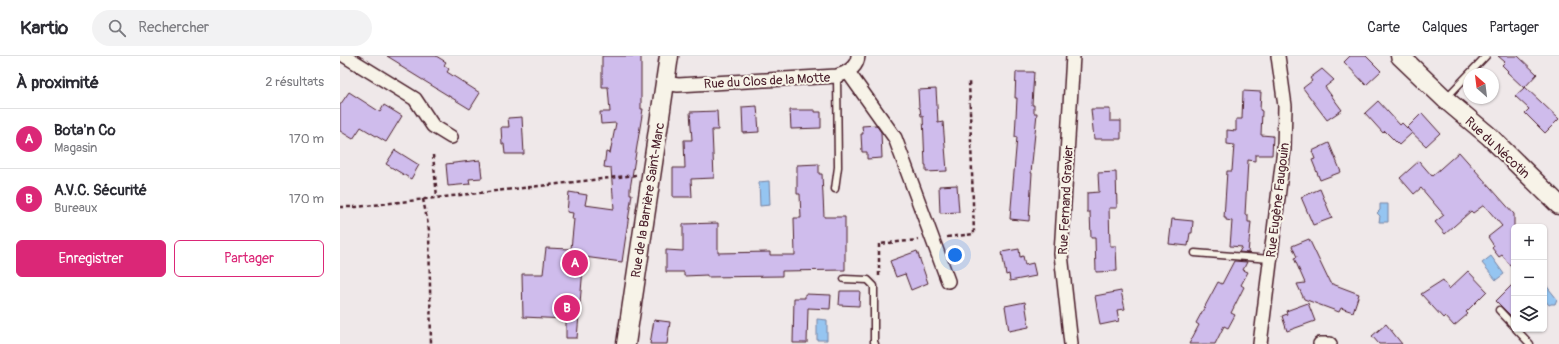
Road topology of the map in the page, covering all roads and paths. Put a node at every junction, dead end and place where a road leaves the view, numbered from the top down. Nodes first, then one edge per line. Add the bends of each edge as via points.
1 (344, 56) edge
2 (669, 56) edge
3 (858, 56) edge
4 (1073, 56) edge
5 (1278, 56) edge
6 (1400, 56) edge
7 (1486, 56) edge
8 (340, 63) edge
9 (843, 74) junction
10 (969, 80) dead end
11 (665, 83) junction
12 (1445, 99) junction
13 (451, 136) dead end
14 (433, 155) dead end
15 (638, 175) dead end
16 (835, 188) dead end
17 (437, 197) junction
18 (423, 199) junction
19 (1559, 205) edge
20 (340, 207) edge
21 (932, 238) junction
22 (1195, 253) dead end
23 (1270, 259) junction
24 (844, 279) dead end
25 (948, 281) dead end
26 (874, 286) junction
27 (1499, 310) dead end
28 (1511, 323) edge
29 (1519, 332) edge
30 (431, 344) edge
31 (626, 344) edge
32 (875, 344) edge
33 (1072, 344) edge
34 (1260, 344) edge
35 (1320, 344) edge
36 (1330, 344) edge
37 (1530, 344) edge

1 - 8 street
1 - 13 street via 415,99 433,126
2 - 11 main road, Rue de la Barrière Saint-Marc
3 - 9 street, Rue du Clos de la Motte via 854,66
4 - 33 street, Rue Fernand Gravier via 1061,254
5 - 23 street, Rue Eugène Faugouin via 1285,106 1284,149
6 - 12 main road, Rue du Nécotin
7 - 12 lane
9 - 11 street, Rue du Clos de la Motte via 678,85
9 - 16 lane
9 - 21 street via 895,138
10 - 21 path via 974,234
11 - 31 main road, Rue de la Barrière Saint-Marc
12 - 19 main road, Rue du Nécotin via 1489,136
14 - 17 path
15 - 17 path
17 - 18 path
18 - 20 path
18 - 30 path via 429,230
21 - 25 street
21 - 26 path via 879,244 879,276
22 - 23 lane
23 - 34 street, Rue Eugène Faugouin
24 - 26 lane via 868,280
26 - 32 lane
27 - 28 lane
29 - 37 lane
35 - 36 street

